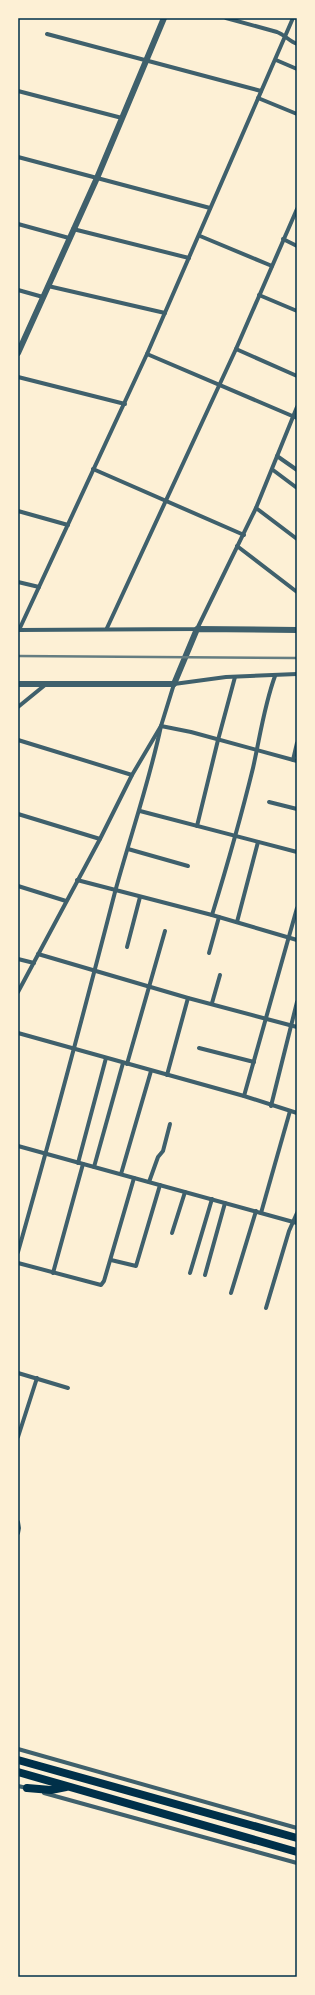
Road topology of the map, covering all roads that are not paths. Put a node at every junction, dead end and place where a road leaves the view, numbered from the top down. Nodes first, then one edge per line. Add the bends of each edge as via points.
1 (164, 18) edge
2 (226, 18) edge
3 (293, 18) edge
4 (47, 34) dead end
5 (285, 35) junction
6 (297, 44) edge
7 (145, 60) junction
8 (276, 60) junction
9 (297, 69) edge
10 (261, 91) junction
11 (18, 92) edge
12 (258, 98) junction
13 (297, 114) edge
14 (122, 118) junction
15 (18, 157) edge
16 (97, 178) junction
17 (210, 208) junction
18 (297, 209) edge
19 (18, 224) edge
20 (73, 229) junction
21 (200, 236) junction
22 (69, 238) junction
23 (283, 239) junction
24 (297, 246) edge
25 (189, 258) junction
26 (272, 266) junction
27 (48, 286) junction
28 (18, 290) edge
29 (259, 295) junction
30 (43, 296) junction
31 (297, 311) edge
32 (165, 313) junction
33 (236, 349) junction
34 (18, 353) edge
35 (147, 354) junction
36 (297, 376) edge
37 (18, 377) edge
38 (219, 385) junction
39 (125, 404) junction
40 (297, 407) edge
41 (292, 416) junction
42 (297, 418) edge
43 (277, 456) junction
44 (94, 469) junction
45 (273, 470) junction
46 (297, 470) edge
47 (297, 488) edge
48 (165, 501) junction
49 (256, 508) junction
50 (18, 511) edge
51 (68, 525) junction
52 (244, 535) junction
53 (297, 539) edge
54 (237, 546) junction
55 (18, 582) edge
56 (39, 587) junction
57 (297, 592) edge
58 (108, 628) junction
59 (197, 628) junction
60 (19, 630) edge
61 (297, 630) edge
62 (297, 674) edge
63 (275, 676) junction
64 (236, 677) junction
65 (18, 684) edge
66 (174, 684) junction
67 (45, 685) junction
68 (18, 707) edge
69 (161, 726) junction
70 (18, 740) edge
71 (218, 740) junction
72 (297, 743) edge
73 (257, 750) junction
74 (295, 761) edge
75 (132, 775) junction
76 (268, 802) dead end
77 (297, 809) edge
78 (140, 811) junction
79 (18, 814) edge
80 (197, 826) junction
81 (236, 836) junction
82 (100, 839) junction
83 (258, 842) junction
84 (128, 849) junction
85 (297, 852) edge
86 (188, 866) dead end
87 (77, 880) junction
88 (18, 886) edge
89 (116, 891) junction
90 (140, 897) junction
91 (66, 901) junction
92 (297, 908) edge
93 (212, 915) junction
94 (219, 917) junction
95 (237, 922) junction
96 (166, 931) dead end
97 (290, 938) junction
98 (297, 940) edge
99 (127, 947) dead end
100 (209, 953) dead end
101 (38, 954) junction
102 (18, 959) edge
103 (34, 963) junction
104 (95, 972) junction
105 (220, 975) dead end
106 (150, 987) junction
107 (18, 992) edge
108 (188, 998) junction
109 (297, 1002) edge
110 (212, 1004) junction
111 (266, 1019) junction
112 (291, 1026) junction
113 (297, 1027) edge
114 (18, 1033) edge
115 (73, 1048) junction
116 (199, 1048) dead end
117 (106, 1058) junction
118 (254, 1062) junction
119 (125, 1064) junction
120 (151, 1071) junction
121 (167, 1075) junction
122 (244, 1096) junction
123 (271, 1106) junction
124 (290, 1111) junction
125 (297, 1113) edge
126 (170, 1124) dead end
127 (18, 1146) edge
128 (46, 1154) junction
129 (80, 1163) junction
130 (94, 1167) junction
131 (121, 1174) junction
132 (134, 1178) junction
133 (149, 1182) junction
134 (160, 1185) junction
135 (185, 1192) junction
136 (212, 1199) junction
137 (225, 1203) junction
138 (256, 1211) junction
139 (261, 1213) junction
140 (297, 1213) edge
141 (296, 1223) edge
142 (172, 1233) dead end
143 (18, 1252) edge
144 (111, 1260) junction
145 (18, 1263) edge
146 (53, 1273) junction
147 (190, 1273) dead end
148 (205, 1275) dead end
149 (231, 1293) dead end
150 (266, 1308) dead end
151 (18, 1373) edge
152 (37, 1378) junction
153 (68, 1388) dead end
154 (18, 1437) edge
155 (19, 1523) edge
156 (18, 1533) edge
157 (18, 1749) edge
158 (18, 1760) edge
159 (18, 1772) edge
160 (18, 1786) edge
161 (68, 1787) junction
162 (27, 1788) junction
163 (297, 1828) edge
164 (297, 1838) edge
165 (297, 1852) edge
166 (297, 1863) edge

1 - 7 street
2 - 5 street
3 - 5 street
4 - 7 street
5 - 6 street
5 - 8 street
7 - 10 street
7 - 14 street
8 - 9 street
8 - 10 street
10 - 12 street
11 - 14 street
12 - 13 street
12 - 17 street
14 - 16 street
15 - 16 street
16 - 17 street
16 - 20 street
17 - 21 street
18 - 23 street
19 - 22 street
20 - 22 street
20 - 25 street
21 - 25 street
21 - 26 street
22 - 27 street
23 - 24 street
23 - 26 street
25 - 32 street
26 - 29 street
27 - 30 street
27 - 32 street
28 - 30 street
29 - 31 street
29 - 33 street
30 - 34 street
32 - 35 street
33 - 36 street
33 - 38 street
35 - 38 street
35 - 39 street
37 - 39 street
38 - 41 street
38 - 48 street
39 - 44 street
40 - 41 street
41 - 42 street
41 - 43 street
43 - 45 street
43 - 46 street
44 - 48 street
44 - 51 street
45 - 47 street
45 - 49 street
48 - 52 street
48 - 58 street
49 - 52 street
49 - 53 street
50 - 51 street
51 - 56 street
52 - 54 street
54 - 57 street
54 - 59 street
55 - 56 street
56 - 60 street
58 - 59 street
58 - 60 street
59 - 61 street
59 - 66 street
62 - 63 street
63 - 64 street
63 - 73 street via 266,700
64 - 66 street
64 - 71 street
65 - 67 street
66 - 67 street
66 - 69 street
67 - 68 street
69 - 71 street
69 - 75 street
69 - 78 street
70 - 75 street
71 - 73 street
71 - 80 street
72 - 74 street
73 - 74 street
73 - 81 street
75 - 82 street
76 - 77 street
78 - 80 street
78 - 84 street
79 - 82 street
80 - 81 street
81 - 83 street
81 - 93 street
82 - 87 street
83 - 85 street
83 - 95 street
84 - 86 street
84 - 89 street
87 - 89 street
87 - 91 street
88 - 91 street
89 - 90 street
89 - 104 street
90 - 93 street
90 - 99 street
91 - 101 street
92 - 97 street
93 - 94 street
94 - 95 street
94 - 100 street
95 - 97 street
96 - 106 street
97 - 98 street
97 - 111 street
101 - 103 street
101 - 104 street
102 - 103 street
103 - 107 street
104 - 106 street
104 - 115 street
105 - 110 street
106 - 108 street
106 - 119 street
108 - 110 street
108 - 121 street
109 - 112 street
110 - 111 street
111 - 112 street
111 - 118 street
112 - 113 street
112 - 123 street
114 - 115 street
115 - 117 street
115 - 128 street
116 - 118 street
117 - 119 street
117 - 129 street
118 - 122 street
119 - 120 street
119 - 130 street
120 - 121 street
120 - 131 street
121 - 122 street
122 - 123 street
123 - 124 street
124 - 125 street
124 - 139 street
126 - 133 street via 163,1152 156,1159
127 - 128 street
128 - 129 street
128 - 143 street
129 - 130 street
129 - 146 street
130 - 131 street
131 - 132 street
132 - 133 street
132 - 144 street
133 - 134 street
134 - 135 street
134 - 144 street via 136,1266
135 - 136 street
135 - 142 street
136 - 137 street
136 - 147 street
137 - 138 street
137 - 148 street
138 - 139 street
138 - 149 street
139 - 141 street
140 - 141 street
141 - 150 street via 290,1231
144 - 146 street via 101,1285
145 - 146 street
151 - 152 street
152 - 153 street
152 - 154 street
155 - 156 street
157 - 163 street
158 - 164 highway
159 - 161 highway
160 - 162 street
161 - 162 highway via 51,1790
161 - 165 highway
162 - 166 street

